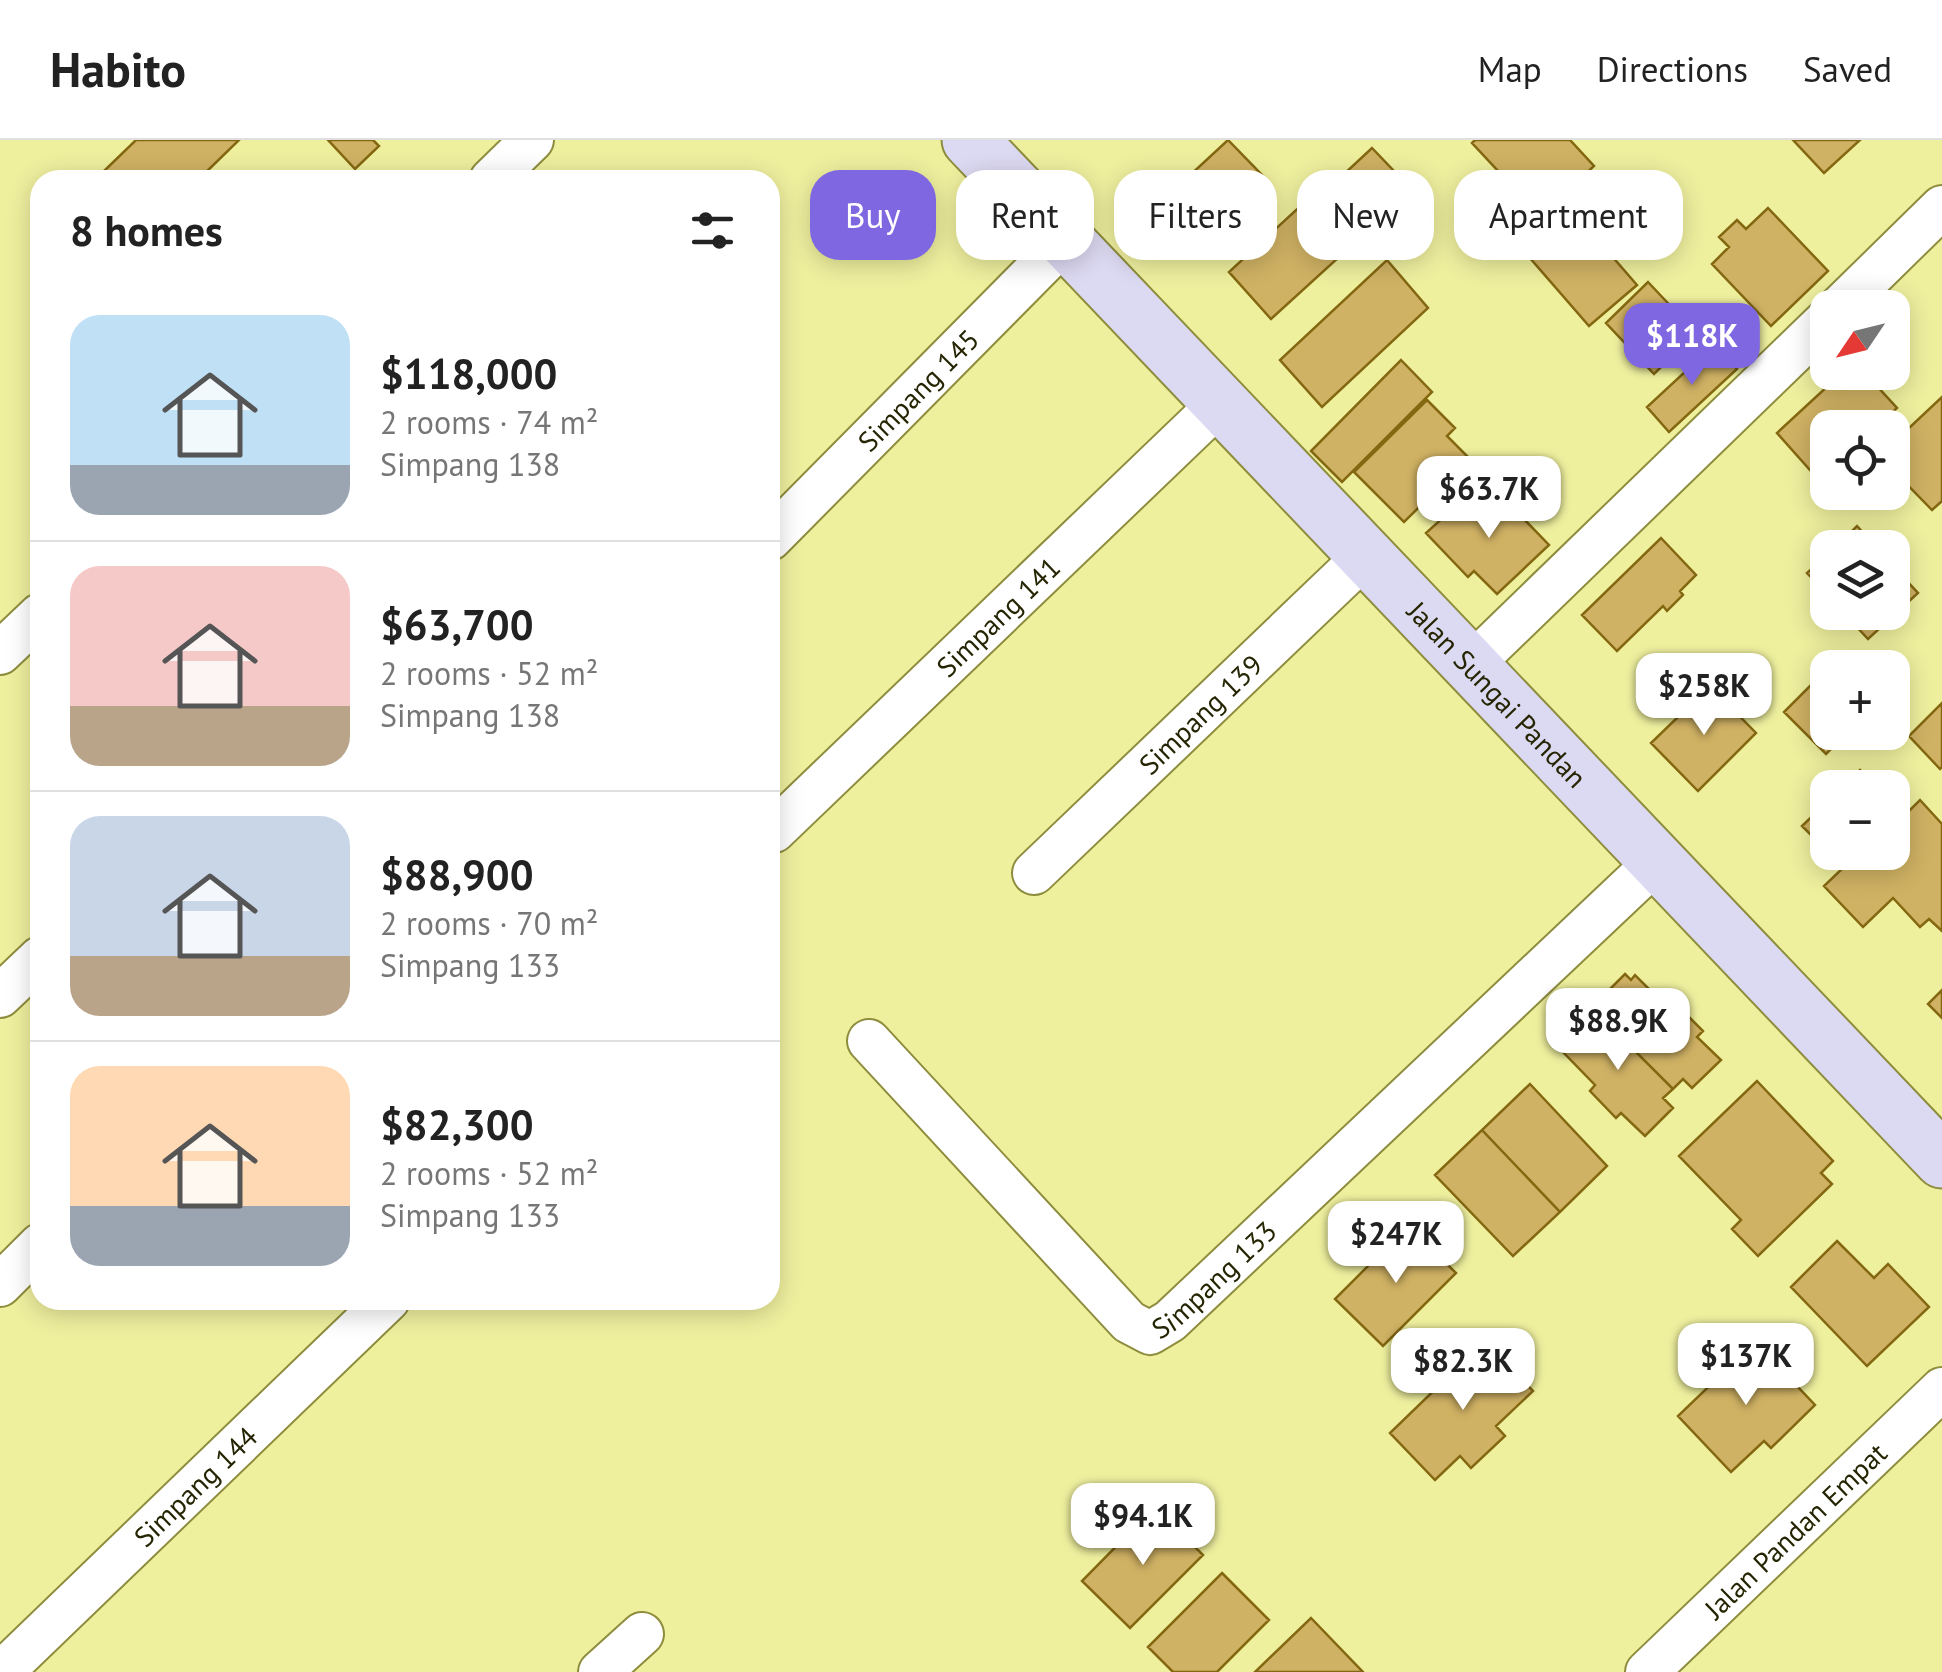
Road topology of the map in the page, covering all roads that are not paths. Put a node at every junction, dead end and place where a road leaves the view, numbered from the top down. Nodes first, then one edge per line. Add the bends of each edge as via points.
1 (532, 140) edge
2 (970, 140) edge
3 (501, 170) edge
4 (999, 170) edge
5 (1942, 208) edge
6 (1046, 260) edge
7 (1085, 260) edge
8 (1858, 290) edge
9 (1810, 336) edge
10 (1221, 402) junction
11 (780, 529) edge
12 (1366, 554) junction
13 (30, 624) edge
14 (0, 653) edge
15 (1471, 665) junction
16 (780, 825) edge
17 (1657, 861) junction
18 (1034, 873) dead end
19 (30, 968) edge
20 (0, 996) edge
21 (869, 1041) dead end
22 (1942, 1160) edge
23 (30, 1256) edge
24 (0, 1284) edge
25 (378, 1310) edge
26 (1942, 1389) edge
27 (642, 1634) dead end
28 (2, 1672) edge
29 (600, 1672) edge
30 (1647, 1672) edge

1 - 3 street
2 - 4 street, Jalan Sungai Pandan
5 - 8 street
6 - 11 street, Simpang 145
7 - 10 street, Jalan Sungai Pandan
9 - 15 street
10 - 12 street, Jalan Sungai Pandan
10 - 16 street, Simpang 141
12 - 15 street, Jalan Sungai Pandan
12 - 18 street, Simpang 139
13 - 14 street
15 - 17 street, Jalan Sungai Pandan
17 - 21 street, Simpang 133 via 1170,1322 1150,1332 1129,1322
17 - 22 street, Jalan Sungai Pandan
19 - 20 street
23 - 24 street
25 - 28 street, Simpang 144
26 - 30 street, Jalan Pandan Empat
27 - 29 street

